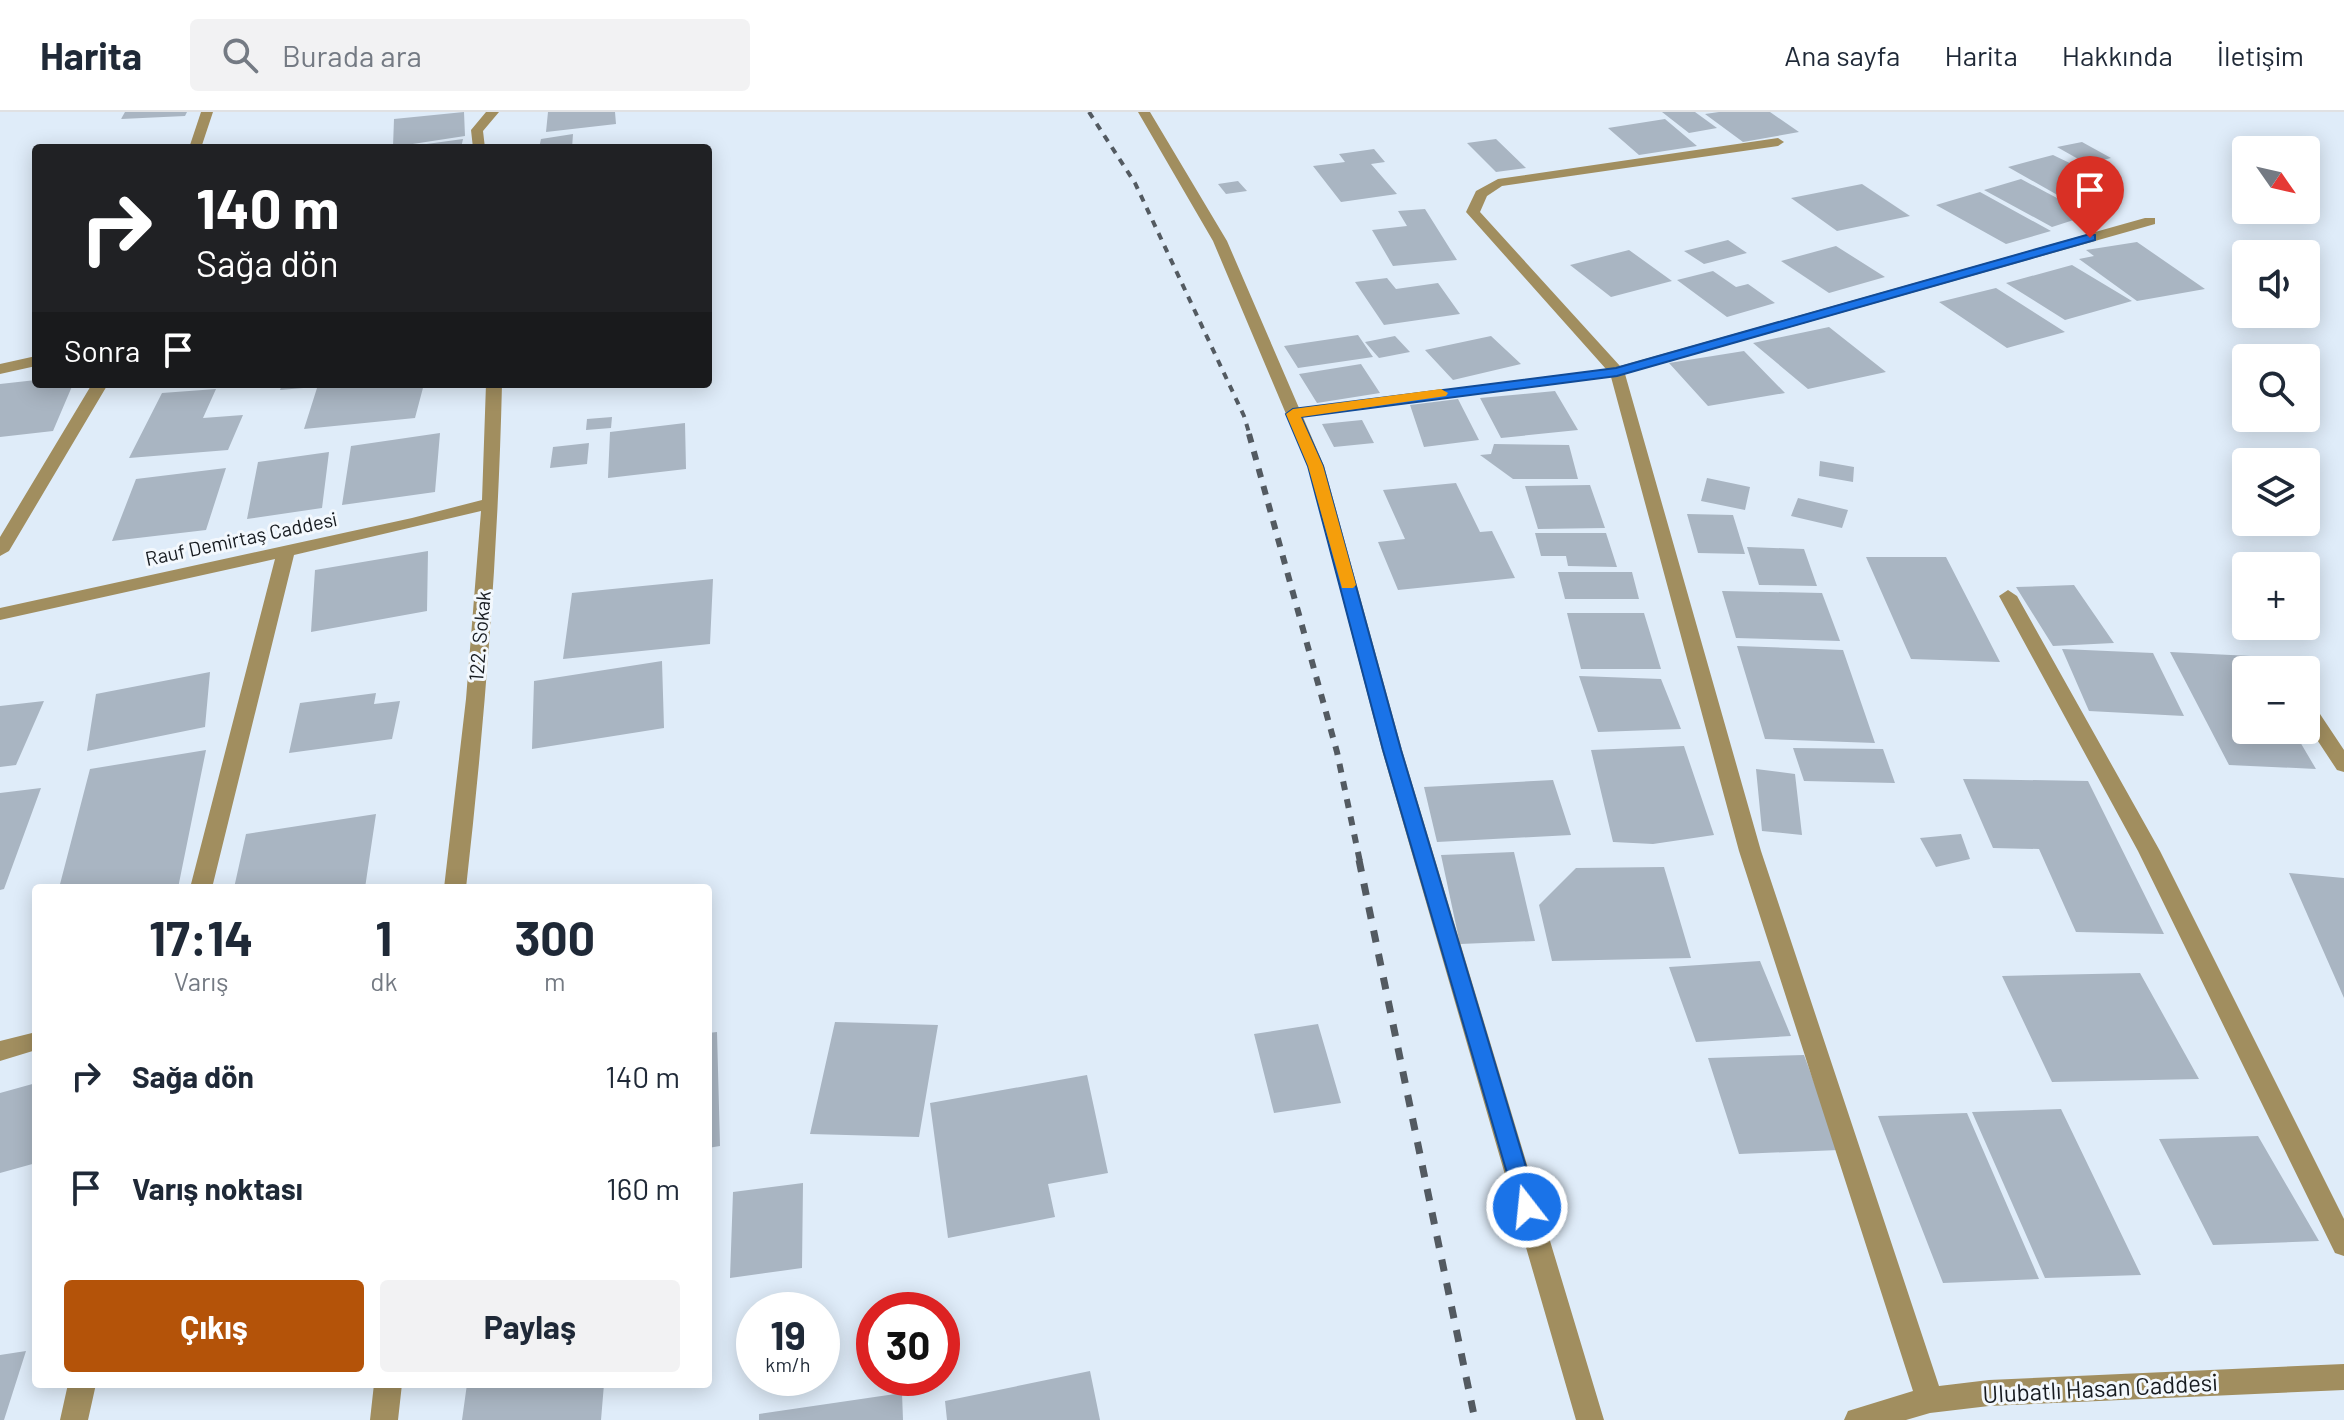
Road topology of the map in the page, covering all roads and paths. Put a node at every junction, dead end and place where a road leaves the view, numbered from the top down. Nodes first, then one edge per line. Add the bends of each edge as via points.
1 (207, 112) edge
2 (493, 112) edge
3 (1144, 112) edge
4 (1778, 142) dead end
5 (196, 144) edge
6 (479, 144) edge
7 (2150, 221) dead end
8 (32, 362) edge
9 (0, 369) edge
10 (1617, 372) junction
11 (98, 388) edge
12 (494, 388) edge
13 (1293, 414) junction
14 (490, 503) junction
15 (0, 551) edge
16 (286, 551) junction
17 (2008, 596) dead end
18 (0, 614) edge
19 (2320, 729) edge
20 (2344, 765) edge
21 (202, 884) edge
22 (455, 884) edge
23 (32, 1042) edge
24 (0, 1051) edge
25 (2344, 1245) edge
26 (2344, 1377) edge
27 (81, 1388) edge
28 (388, 1388) edge
29 (1930, 1400) junction
30 (74, 1420) edge
31 (384, 1420) edge
32 (1590, 1420) edge
33 (1858, 1420) edge

1 - 5 street
2 - 6 street via 477,130
3 - 13 street via 1220,241
4 - 10 street via 1498,183 1481,194 1473,212
7 - 10 street
8 - 9 street
10 - 13 street
10 - 29 street via 1750,851
11 - 15 street
12 - 14 street, 122. Sokak
13 - 32 street via 1316,466 1392,750
14 - 16 street, Rauf Demirtaş Caddesi
14 - 22 street, 122. Sokak
16 - 18 street, Rauf Demirtaş Caddesi
16 - 21 street
17 - 25 street via 2149,851
19 - 20 street
23 - 24 street
26 - 29 street, Ulubatlı Hasan Caddesi
27 - 30 street
28 - 31 street
29 - 33 street, Ulubatlı Hasan Caddesi

